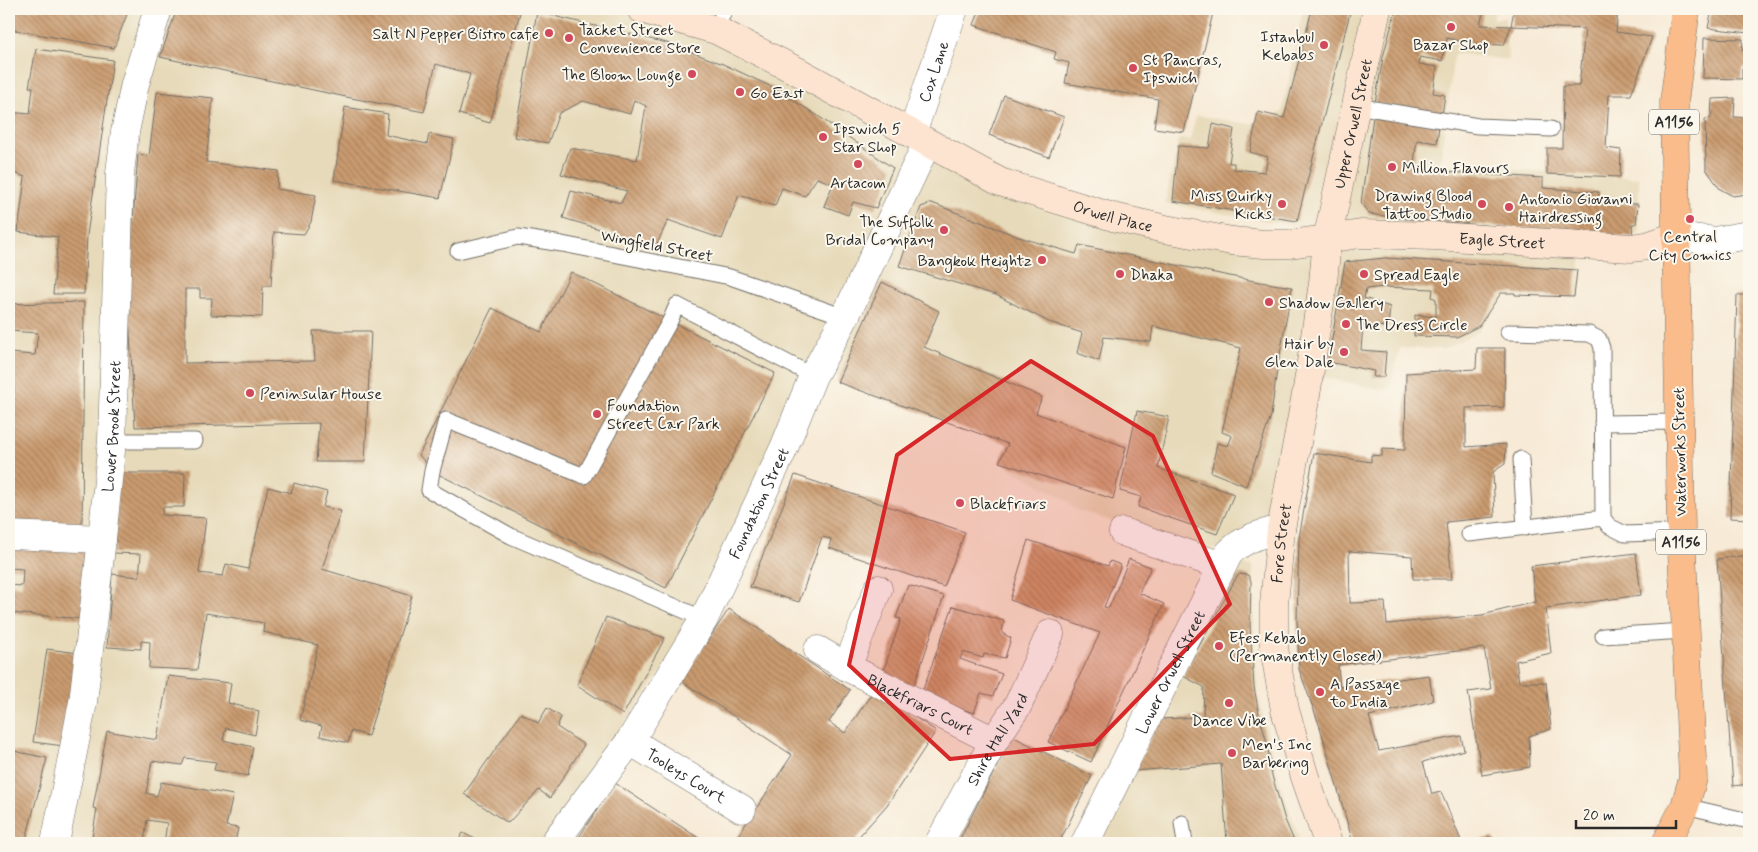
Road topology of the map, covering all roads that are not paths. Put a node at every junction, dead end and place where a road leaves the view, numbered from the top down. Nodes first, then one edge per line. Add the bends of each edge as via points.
1 (158, 9) edge
2 (641, 9) edge
3 (954, 9) edge
4 (1377, 9) edge
5 (1686, 9) edge
6 (720, 19) edge
7 (1356, 106) junction
8 (1552, 129) dead end
9 (919, 139) junction
10 (1749, 235) edge
11 (1676, 236) junction
12 (1327, 240) junction
13 (458, 250) dead end
14 (846, 317) junction
15 (1508, 332) dead end
16 (813, 376) junction
17 (1679, 422) junction
18 (1602, 423) junction
19 (112, 440) junction
20 (195, 440) dead end
21 (1521, 459) dead end
22 (1603, 518) junction
23 (1526, 528) junction
24 (1281, 530) junction
25 (1123, 532) dead end
26 (1681, 532) junction
27 (1469, 534) dead end
28 (9, 535) edge
29 (102, 539) junction
30 (1222, 566) junction
31 (878, 590) dead end
32 (704, 620) junction
33 (1685, 631) junction
34 (1050, 634) dead end
35 (1603, 636) dead end
36 (818, 650) dead end
37 (847, 667) junction
38 (630, 741) junction
39 (994, 741) junction
40 (1685, 806) junction
41 (742, 809) dead end
42 (1749, 821) edge
43 (1182, 823) dead end
44 (56, 843) edge
45 (554, 843) edge
46 (940, 843) edge
47 (1085, 843) edge
48 (1186, 843) edge
49 (1328, 843) edge
50 (1666, 843) edge

1 - 19 street, Lower Brook Street via 135,84 120,173
2 - 6 street, Orwell Place
3 - 9 street, Cox Lane
4 - 7 street, Upper Orwell Street
5 - 11 main road, A1156 via 1674,102
6 - 9 street, Orwell Place via 799,72
7 - 8 lane via 1478,126
7 - 12 street, Upper Orwell Street
9 - 12 street, Orwell Place via 1000,182 1113,217 1232,241 1290,244
9 - 14 street, Foundation Street
10 - 11 street via 1714,241
11 - 12 street, Eagle Street via 1639,248 1361,234
11 - 17 main road, Waterworks Street / A1156
12 - 24 street, Fore Street via 1307,390
13 - 14 lane, Wingfield Street via 518,237 562,244 730,277
14 - 16 street, Foundation Street
15 - 18 lane via 1589,334 1600,339
16 - 32 street, Foundation Street via 784,448
16 - 32 lane via 677,305 584,476 446,420 429,490 511,536
17 - 18 lane
17 - 26 main road, Waterworks Street / A1156
18 - 22 lane
19 - 20 lane
19 - 29 street, Lower Brook Street
21 - 23 lane
22 - 23 lane
22 - 26 lane via 1609,526 1626,534
23 - 27 lane
24 - 30 street, Lower Orwell Street via 1254,536 1238,544
24 - 49 street, Fore Street via 1274,604 1277,672 1299,758
25 - 30 street
26 - 33 main road, Waterworks Street / A1156
28 - 29 street
29 - 44 street, Lower Brook Street via 83,702
30 - 47 street, Lower Orwell Street
31 - 37 street, Blackfriars Court
32 - 38 street, Foundation Street
33 - 35 lane
33 - 40 main road, Waterworks Street / A1156 via 1693,778
34 - 39 street, Shire Hall Yard via 1018,705
36 - 37 street, Blackfriars Court
37 - 39 street, Blackfriars Court
38 - 41 street, Tooleys Court
38 - 45 street, Foundation Street
39 - 46 street, Shire Hall Yard
40 - 42 lane
40 - 50 main road, Waterworks Street / A1156
43 - 48 lane

